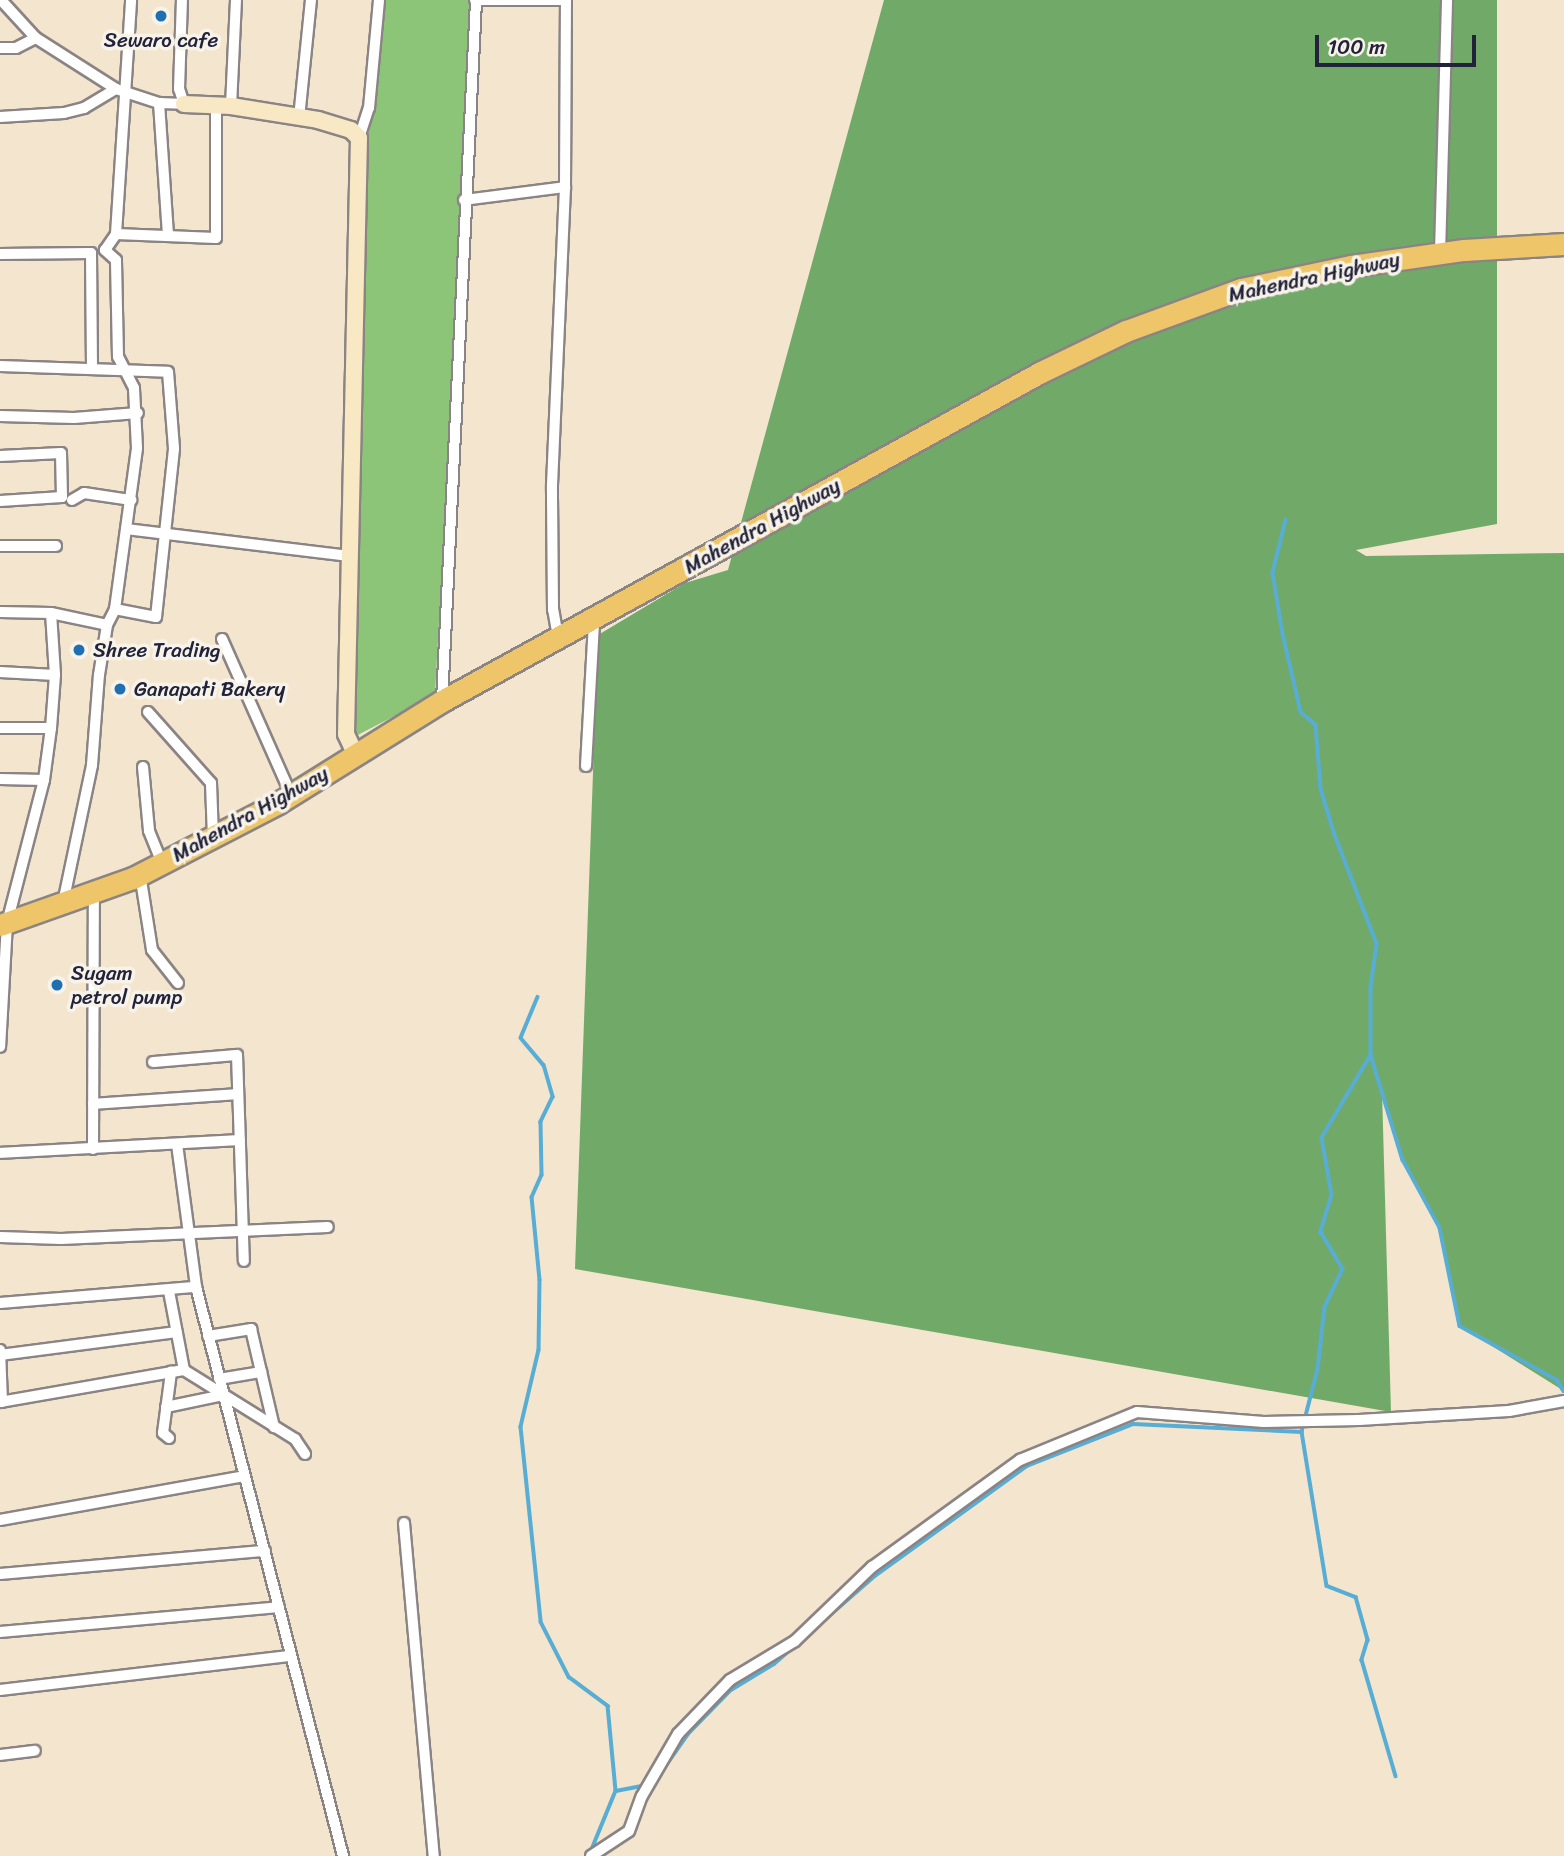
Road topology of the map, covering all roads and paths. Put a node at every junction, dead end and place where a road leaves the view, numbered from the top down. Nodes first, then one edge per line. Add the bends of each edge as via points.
1 (1, 0) edge
2 (131, 0) edge
3 (182, 0) edge
4 (236, 0) edge
5 (311, 0) edge
6 (379, 0) edge
7 (476, 0) edge
8 (566, 0) edge
9 (1447, 0) edge
10 (36, 38) junction
11 (0, 48) edge
12 (120, 91) junction
13 (159, 103) junction
14 (184, 104) junction
15 (223, 107) junction
16 (0, 117) edge
17 (299, 118) junction
18 (359, 138) junction
19 (565, 187) junction
20 (464, 200) junction
21 (116, 234) junction
22 (168, 236) junction
23 (1564, 244) edge
24 (1440, 253) junction
25 (0, 254) edge
26 (0, 366) edge
27 (92, 369) junction
28 (126, 371) junction
29 (138, 413) junction
30 (0, 416) edge
31 (0, 456) edge
32 (72, 500) dead end
33 (131, 500) junction
34 (0, 501) edge
35 (126, 528) junction
36 (166, 535) junction
37 (0, 546) edge
38 (56, 546) dead end
39 (348, 556) junction
40 (115, 609) junction
41 (0, 612) edge
42 (51, 613) junction
43 (594, 621) junction
44 (107, 625) junction
45 (222, 639) dead end
46 (559, 640) junction
47 (0, 673) edge
48 (55, 675) junction
49 (442, 701) junction
50 (148, 712) dead end
51 (0, 728) edge
52 (51, 728) junction
53 (355, 752) junction
54 (586, 766) dead end
55 (143, 767) dead end
56 (0, 779) edge
57 (44, 779) junction
58 (291, 796) junction
59 (213, 837) junction
60 (162, 863) junction
61 (140, 874) junction
62 (94, 892) junction
63 (63, 903) junction
64 (3, 924) edge
65 (178, 983) dead end
66 (1, 1022) edge
67 (0, 1047) edge
68 (153, 1062) dead end
69 (238, 1094) junction
70 (93, 1104) junction
71 (240, 1140) junction
72 (177, 1144) junction
73 (93, 1149) junction
74 (0, 1153) edge
75 (328, 1227) dead end
76 (243, 1231) junction
77 (189, 1233) junction
78 (0, 1237) edge
79 (244, 1261) dead end
80 (196, 1287) junction
81 (169, 1291) junction
82 (0, 1303) edge
83 (177, 1332) junction
84 (208, 1336) junction
85 (0, 1353) edge
86 (184, 1370) junction
87 (172, 1372) junction
88 (261, 1373) junction
89 (219, 1379) junction
90 (223, 1395) junction
91 (1564, 1401) edge
92 (1, 1402) edge
93 (166, 1407) junction
94 (274, 1426) junction
95 (169, 1438) dead end
96 (305, 1454) dead end
97 (244, 1476) junction
98 (0, 1520) edge
99 (404, 1523) dead end
100 (265, 1551) junction
101 (0, 1574) edge
102 (279, 1607) junction
103 (0, 1632) edge
104 (291, 1656) junction
105 (0, 1690) edge
106 (35, 1751) dead end
107 (0, 1755) edge
108 (343, 1856) edge
109 (435, 1856) edge
110 (591, 1856) edge

1 - 10 street
2 - 12 street
3 - 14 street via 179,89
4 - 15 street
5 - 17 street
6 - 18 street via 369,108
7 - 8 street
7 - 20 street
8 - 19 street
9 - 24 street
10 - 11 street via 16,48
10 - 12 street
12 - 13 street
12 - 16 street via 74,110
12 - 21 street
13 - 14 street
13 - 22 street
14 - 15 street
15 - 17 street
15 - 22 street via 216,239
17 - 18 street via 351,130
18 - 39 street
19 - 20 street
19 - 46 street via 552,485 553,610
20 - 49 street
21 - 22 street
21 - 28 street via 104,250 116,260 118,358
23 - 24 highway, Mahendra Highway
24 - 43 highway, Mahendra Highway via 1241,289 1126,331 1014,386
25 - 27 street via 91,253
26 - 27 street
27 - 28 street
28 - 29 street
28 - 36 street via 168,372 174,449
29 - 30 street via 74,418
29 - 33 street
31 - 34 street via 61,453 62,497
32 - 33 street via 83,493
33 - 35 street
35 - 36 street
35 - 40 street
36 - 39 street
36 - 40 street via 156,617
37 - 38 street
39 - 53 street via 346,734
40 - 44 street
41 - 42 street
42 - 44 street
42 - 48 street
43 - 46 highway, Mahendra Highway
43 - 54 street
44 - 63 street via 92,765
45 - 58 street
46 - 49 highway, Mahendra Highway
47 - 48 street
48 - 52 street
49 - 53 highway, Mahendra Highway
50 - 59 street via 211,783
51 - 52 street
52 - 57 street
53 - 58 highway, Mahendra Highway
55 - 60 street via 149,831
56 - 57 street
57 - 64 street
58 - 59 highway, Mahendra Highway
59 - 60 highway, Mahendra Highway
60 - 61 highway, Mahendra Highway
61 - 62 highway, Mahendra Highway
61 - 65 street via 152,950
62 - 63 highway, Mahendra Highway
62 - 70 street
63 - 64 highway, Mahendra Highway
64 - 66 street
66 - 67 street
68 - 69 street via 237,1055
69 - 70 street
69 - 71 street
70 - 73 street
71 - 72 street
71 - 76 street
72 - 73 street
72 - 77 street
73 - 74 street
75 - 76 street
76 - 77 street
76 - 79 street
77 - 78 street
77 - 80 street
80 - 81 street
80 - 84 street
81 - 82 street
81 - 83 street
83 - 85 street
83 - 86 street
84 - 88 street via 251,1329
84 - 89 street
85 - 92 street
86 - 87 street
86 - 90 street
87 - 92 street
87 - 93 street
88 - 89 street
88 - 94 street
89 - 90 street
90 - 93 street
90 - 94 street
90 - 97 street
91 - 110 street via 1509,1411 1345,1420 1264,1422 1137,1412 1020,1460 872,1567 795,1642 730,1680 678,1734 642,1796 629,1831
93 - 95 street via 163,1433
94 - 96 street via 295,1439
97 - 98 street
97 - 100 street
99 - 109 street
100 - 101 street
100 - 102 street
102 - 103 street
102 - 104 street
104 - 105 street
104 - 108 street
106 - 107 street

